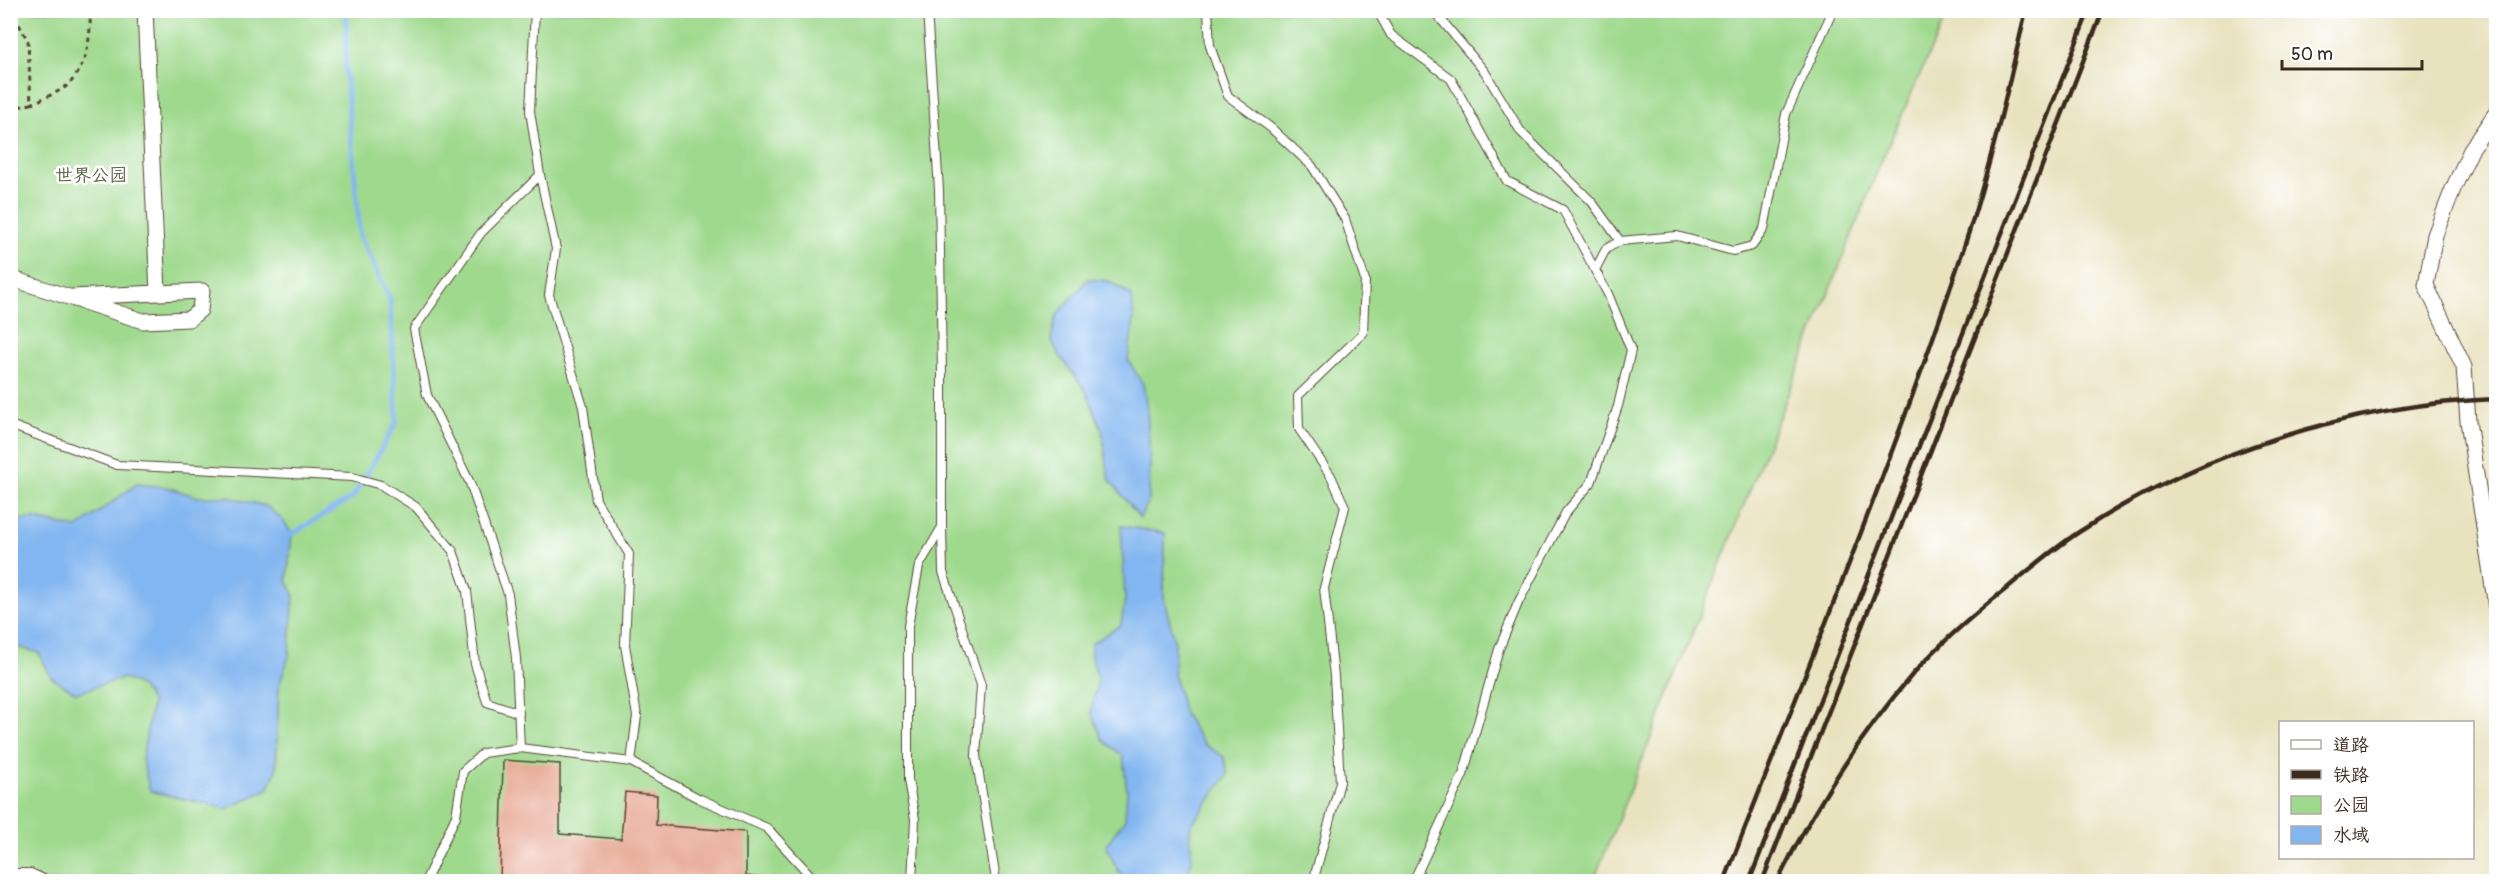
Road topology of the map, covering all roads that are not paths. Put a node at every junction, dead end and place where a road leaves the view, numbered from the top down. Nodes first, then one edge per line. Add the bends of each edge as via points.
1 (145, 10) edge
2 (535, 10) edge
3 (927, 10) edge
4 (1208, 10) edge
5 (1377, 10) edge
6 (1433, 10) edge
7 (1833, 10) edge
8 (2496, 113) edge
9 (540, 175) junction
10 (1620, 241) junction
11 (1595, 270) junction
12 (10, 278) edge
13 (158, 293) junction
14 (72, 297) junction
15 (10, 425) edge
16 (942, 527) junction
17 (2496, 607) edge
18 (519, 712) junction
19 (520, 748) junction
20 (631, 762) junction
21 (10, 873) edge
22 (996, 881) edge
23 (50, 882) edge
24 (123, 882) edge
25 (163, 882) edge
26 (229, 882) edge
27 (253, 882) edge
28 (425, 882) edge
29 (821, 882) edge
30 (912, 882) edge
31 (1313, 882) edge
32 (1413, 882) edge

1 - 13 street
2 - 9 lane via 530,111
3 - 16 lane via 939,190
4 - 31 lane via 1210,46 1228,96 1312,166 1345,219 1365,280 1363,333 1298,396 1299,429 1331,476 1345,507 1324,588 1340,782
5 - 11 lane via 1391,36 1451,79 1508,181 1563,210
6 - 10 lane via 1485,72 1521,132 1592,202
7 - 10 lane via 1786,114 1764,229 1752,246 1733,251 1677,236
8 - 17 street via 2472,148 2434,235 2426,285 2464,367 2468,421
9 - 18 lane via 481,233 414,329 427,395 470,483 508,594
9 - 20 lane via 556,249 549,295 583,407 596,500 628,554 625,645 637,716
10 - 11 lane via 1606,249
11 - 32 lane via 1631,350 1618,406 1591,483 1566,512 1518,603 1499,649 1463,775
12 - 14 street
13 - 14 street
13 - 14 street via 202,291 200,310 189,319 143,321
15 - 18 lane via 117,465 352,477 381,485 416,507 453,551 466,591 475,664 487,702
16 - 22 lane via 943,572 981,685 976,756
16 - 30 lane via 919,566 908,627 908,780 915,819
18 - 19 lane
19 - 20 lane
19 - 28 lane via 483,753 463,771 456,816
20 - 29 lane via 698,798 767,828
21 - 23 lane via 31,873
24 - 25 lane
26 - 27 lane

